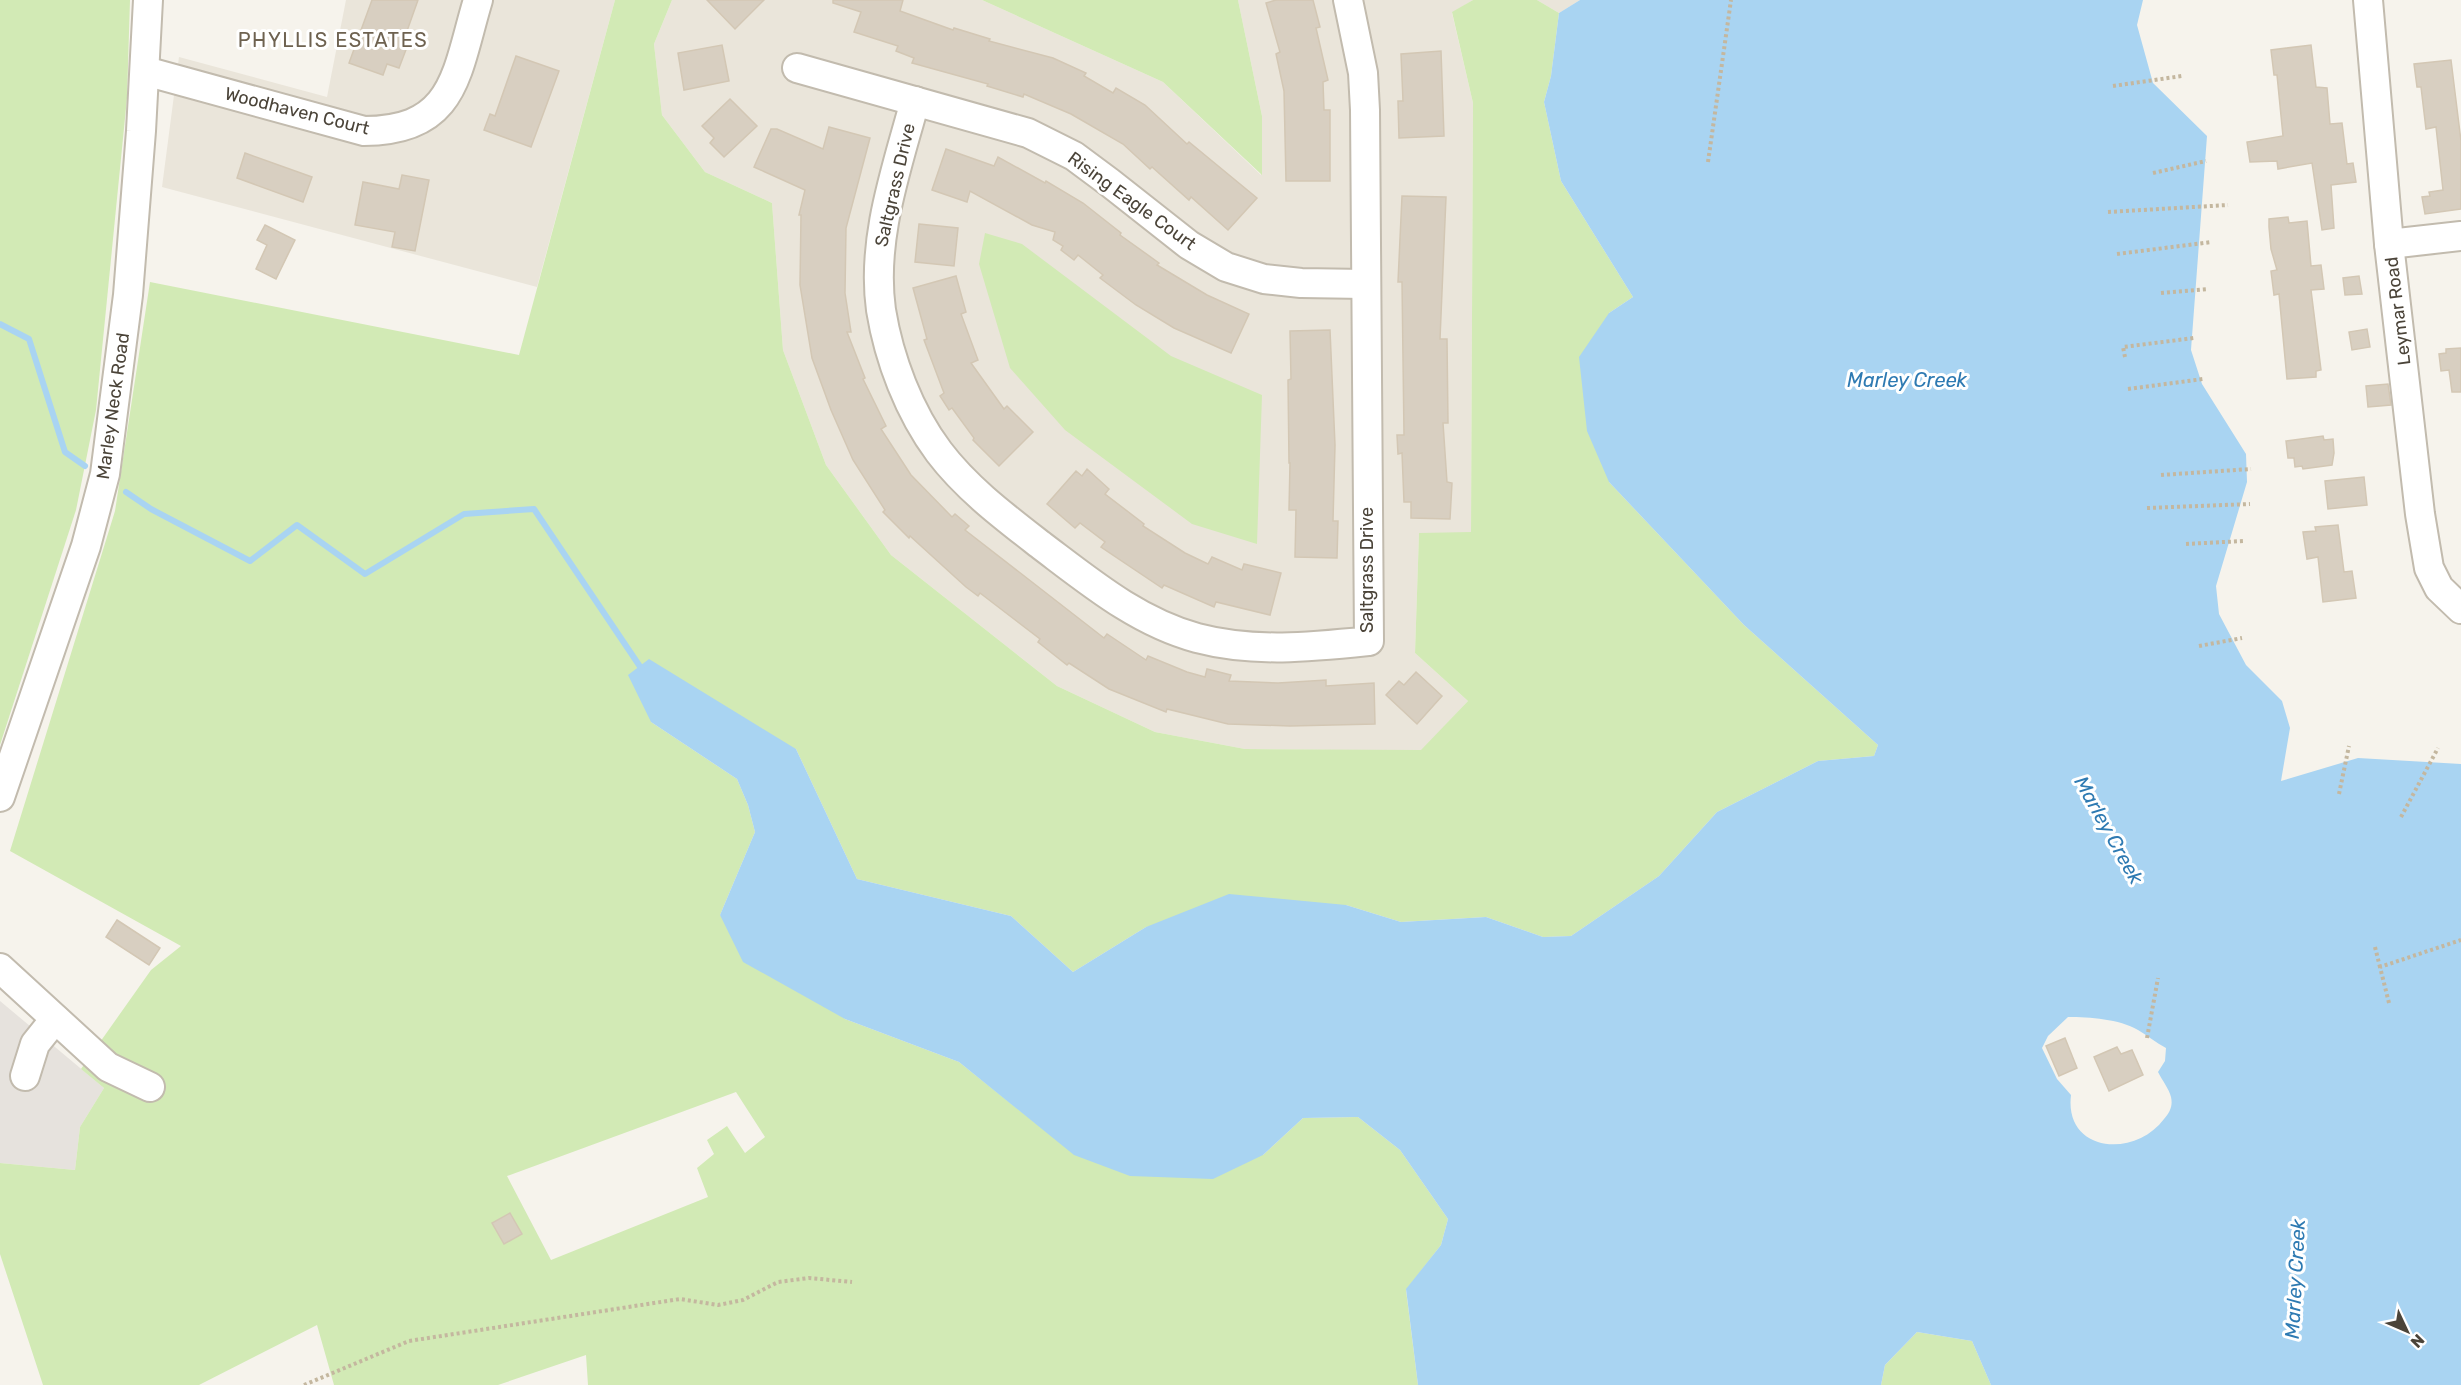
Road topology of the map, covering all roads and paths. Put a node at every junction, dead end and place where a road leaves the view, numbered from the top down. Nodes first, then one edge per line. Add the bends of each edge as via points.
1 (148, 0) edge
2 (478, 0) edge
3 (1348, 0) edge
4 (1731, 0) edge
5 (2368, 0) edge
6 (797, 68) dead end
7 (145, 72) junction
8 (2182, 76) dead end
9 (2113, 86) dead end
10 (915, 100) junction
11 (2206, 161) dead end
12 (1708, 162) dead end
13 (2152, 174) dead end
14 (2228, 205) dead end
15 (2108, 212) dead end
16 (2461, 236) edge
17 (2212, 243) dead end
18 (2389, 244) junction
19 (2117, 254) dead end
20 (1365, 284) junction
21 (2208, 289) dead end
22 (2161, 293) dead end
23 (2194, 338) dead end
24 (2125, 357) dead end
25 (2203, 379) dead end
26 (2128, 389) dead end
27 (2251, 469) dead end
28 (2161, 475) dead end
29 (2250, 504) dead end
30 (2147, 508) dead end
31 (2243, 541) dead end
32 (2186, 544) dead end
33 (2461, 609) edge
34 (2242, 638) dead end
35 (2199, 645) dead end
36 (2349, 746) dead end
37 (2438, 748) dead end
38 (2339, 794) dead end
39 (0, 797) edge
40 (2401, 817) dead end
41 (2461, 940) edge
42 (2375, 947) dead end
43 (2380, 967) junction
44 (0, 968) edge
45 (2158, 978) dead end
46 (2390, 1003) dead end
47 (55, 1019) junction
48 (2147, 1038) dead end
49 (25, 1076) dead end
50 (150, 1087) dead end
51 (852, 1282) dead end
52 (304, 1385) edge

1 - 7 street, Marley Neck Road
2 - 7 street, Woodhaven Court via 453,82 441,105 418,122 390,131 363,130
3 - 20 street, Saltgrass Drive via 1364,82
4 - 12 path
5 - 18 street, Leymar Road
6 - 10 street, Rising Eagle Court
7 - 39 street, Marley Neck Road via 128,295 105,474 86,546
8 - 9 path
10 - 20 street, Rising Eagle Court via 1028,133 1074,156 1189,245 1226,267 1273,280
10 - 20 street, Saltgrass Drive via 886,207 879,258 881,309 893,360 911,405 938,451 972,489 1109,597 1152,622 1198,638 1247,647 1291,649 1369,641
11 - 13 path
14 - 15 path
16 - 18 street
17 - 19 path
18 - 33 street, Leymar Road via 2429,568 2439,588
21 - 22 path
23 - 24 path via 2123,347
25 - 26 path
27 - 28 path
29 - 30 path
31 - 32 path
34 - 35 path
36 - 38 path
37 - 40 path
41 - 43 path
42 - 43 path
43 - 46 path
44 - 47 street
45 - 48 path
47 - 49 street via 35,1044
47 - 50 street via 108,1067
51 - 52 path via 809,1278 778,1282 743,1300 718,1305 680,1299 409,1341

